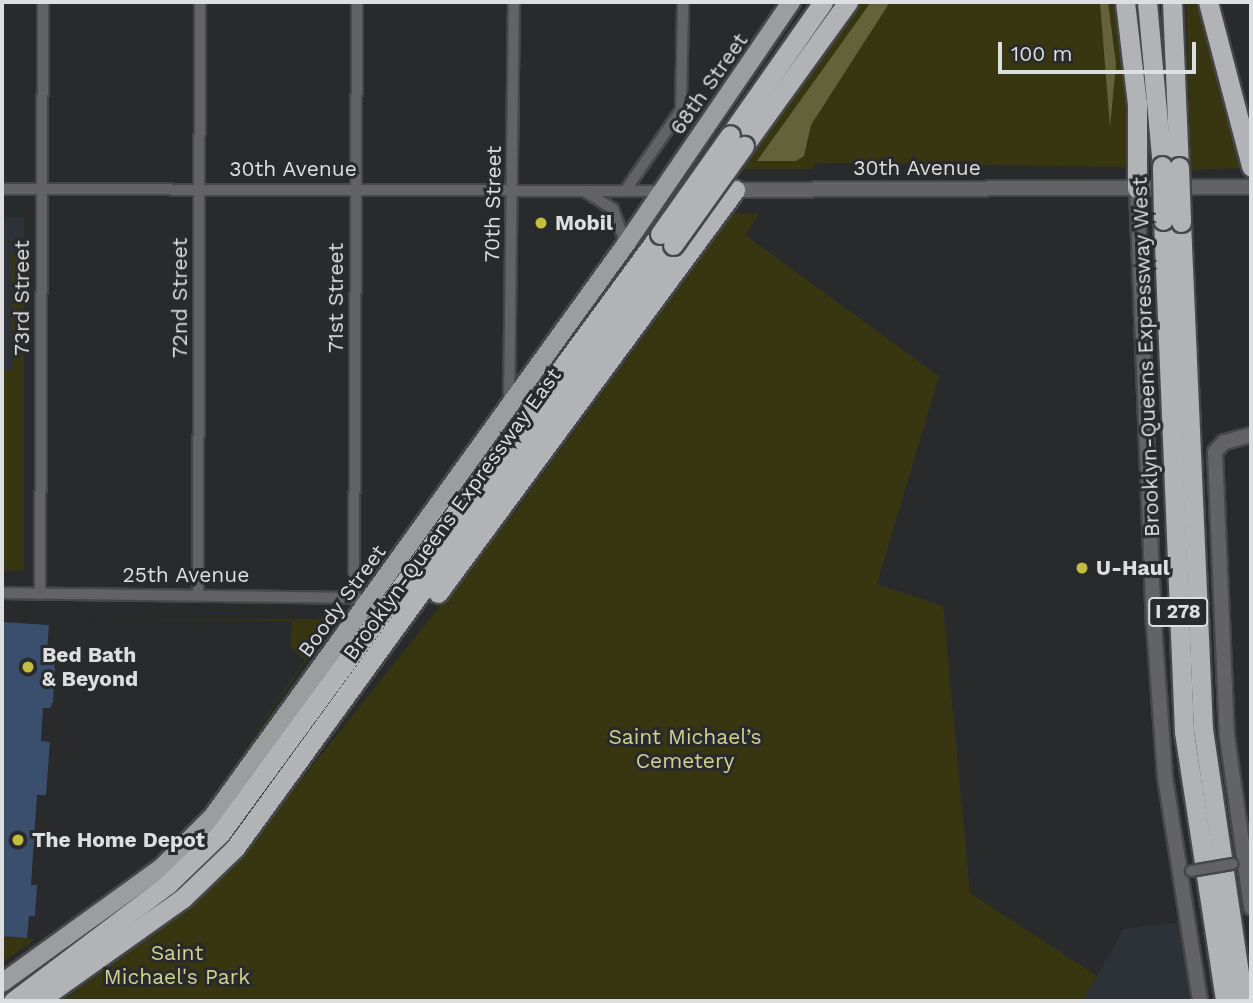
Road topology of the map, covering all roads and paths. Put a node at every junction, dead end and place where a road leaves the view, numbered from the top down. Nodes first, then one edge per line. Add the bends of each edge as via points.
1 (43, 2) edge
2 (200, 2) edge
3 (357, 2) edge
4 (514, 2) edge
5 (683, 2) edge
6 (791, 2) edge
7 (823, 2) edge
8 (848, 2) edge
9 (1125, 2) edge
10 (1147, 2) edge
11 (1172, 2) edge
12 (1208, 2) edge
13 (737, 140) junction
14 (1251, 166) edge
15 (1170, 167) junction
16 (1251, 187) edge
17 (1137, 188) junction
18 (2, 189) edge
19 (42, 190) junction
20 (200, 190) junction
21 (735, 190) junction
22 (356, 191) junction
23 (513, 191) junction
24 (584, 191) junction
25 (625, 191) junction
26 (662, 191) junction
27 (1172, 221) junction
28 (666, 239) junction
29 (626, 244) junction
30 (509, 408) junction
31 (1251, 435) edge
32 (2, 593) edge
33 (40, 594) junction
34 (198, 594) junction
35 (360, 599) junction
36 (367, 672) junction
37 (1242, 862) edge
38 (1185, 872) junction
39 (1251, 907) edge
40 (116, 946) junction
41 (2, 983) edge
42 (13, 1001) edge
43 (38, 1001) edge
44 (52, 1001) edge
45 (1200, 1001) edge
46 (1225, 1001) edge
47 (1243, 1001) edge

1 - 19 street, 73rd Street
2 - 20 street, 72nd Street
3 - 22 street, 71st Street
4 - 23 street, 70th Street
5 - 25 street via 681,110
6 - 26 main road, 68th Street
7 - 13 highway, Brooklyn-Queens Expressway East
8 - 13 highway, Brooklyn-Queens Expressway East
9 - 17 highway via 1137,104
10 - 15 highway, Brooklyn-Queens Expressway West / I 278
11 - 15 highway, Brooklyn-Queens Expressway West / I 278
12 - 14 highway
13 - 28 highway, Brooklyn-Queens Expressway East, bridge
15 - 27 highway, Brooklyn-Queens Expressway West / I 278, bridge
16 - 17 street, 30th Avenue
17 - 21 street, 30th Avenue
17 - 38 street, Brooklyn-Queens Expressway West via 1154,624
18 - 19 street, 30th Avenue
19 - 20 street, 30th Avenue
19 - 33 street, 73rd Street
20 - 22 street, 30th Avenue
20 - 34 street, 72nd Street
21 - 26 street, 30th Avenue
21 - 36 highway via 499,516
22 - 23 street, 30th Avenue
22 - 35 street, 71st Street
23 - 24 street, 30th Avenue
23 - 30 street, 70th Street
24 - 25 street, 30th Avenue
24 - 29 street via 613,209 621,220
25 - 26 street, 30th Avenue
26 - 29 main road, Boody Street
27 - 46 highway, Brooklyn-Queens Expressway West / I 278 via 1183,720
27 - 47 highway, Brooklyn-Queens Expressway West / I 278 via 1203,729
28 - 36 highway, Brooklyn-Queens Expressway East
28 - 42 highway, Brooklyn-Queens Expressway East via 220,834 159,891
29 - 30 main road, Boody Street
30 - 35 main road, Boody Street
31 - 37 street via 1233,438 1215,452 1227,736
32 - 33 street, 25th Avenue
33 - 34 street, 25th Avenue
34 - 35 street, 25th Avenue
35 - 41 main road, Boody Street via 197,833 140,884
36 - 40 highway, Brooklyn-Queens Expressway East via 235,848 183,898
37 - 38 street, bridge
37 - 39 street
38 - 45 street, Brooklyn-Queens Expressway West
40 - 43 highway, Brooklyn-Queens Expressway East
40 - 44 highway

